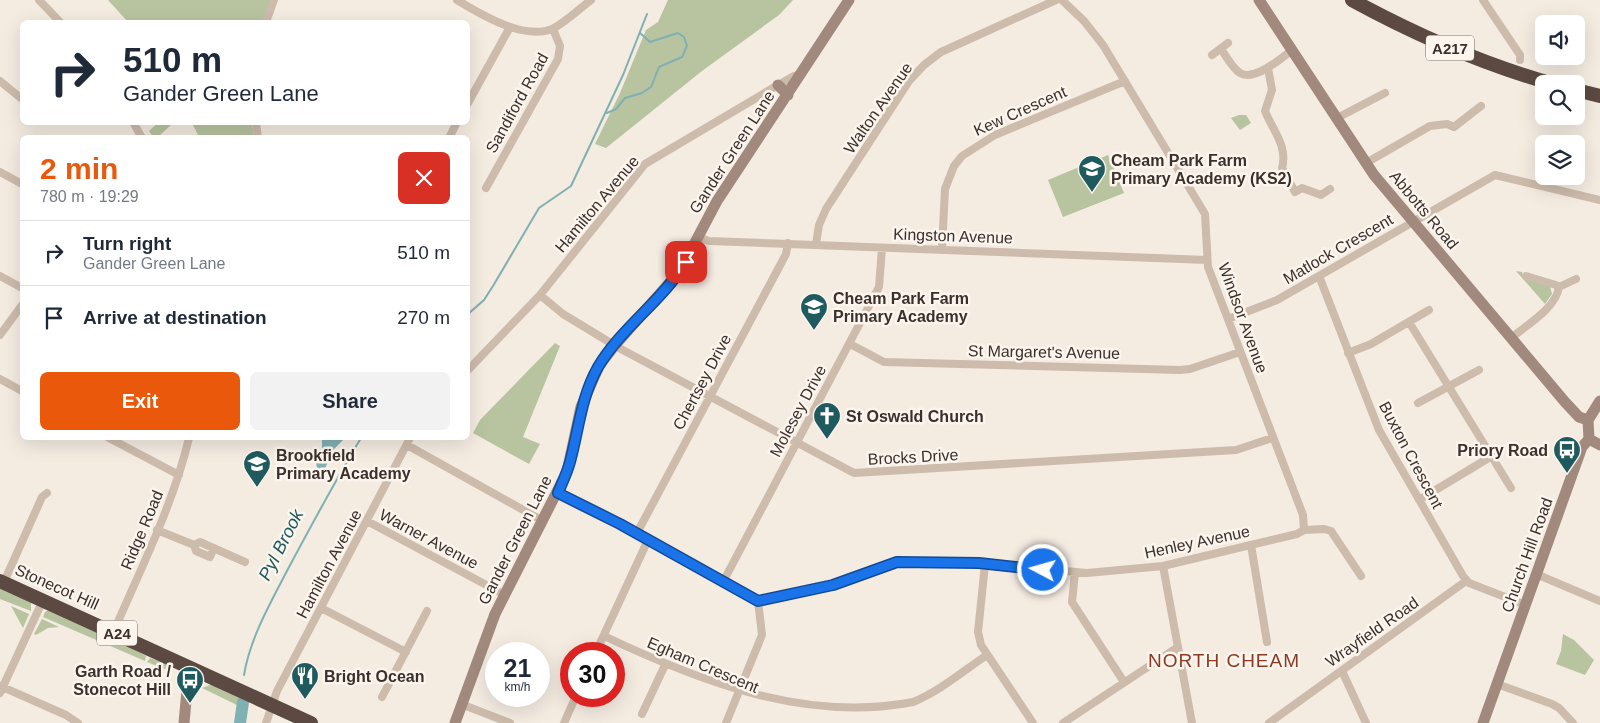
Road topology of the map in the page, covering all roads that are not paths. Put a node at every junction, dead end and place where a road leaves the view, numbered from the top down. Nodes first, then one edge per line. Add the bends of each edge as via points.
1 (40, 0) edge
2 (274, 0) edge
3 (457, 0) edge
4 (591, 0) edge
5 (849, 0) edge
6 (1056, 0) edge
7 (1062, 0) edge
8 (1259, 0) edge
9 (1352, 0) edge
10 (1482, 0) edge
11 (58, 20) edge
12 (267, 20) edge
13 (510, 27) junction
14 (552, 29) junction
15 (1228, 43) dead end
16 (1220, 49) junction
17 (1292, 50) junction
18 (1212, 55) dead end
19 (1520, 60) dead end
20 (1268, 68) junction
21 (801, 75) junction
22 (1535, 78) edge
23 (1126, 80) junction
24 (0, 81) edge
25 (778, 85) junction
26 (1585, 92) edge
27 (1385, 93) dead end
28 (788, 95) junction
29 (1600, 96) edge
30 (20, 97) edge
31 (470, 99) edge
32 (1481, 106) dead end
33 (1337, 118) junction
34 (1366, 163) junction
35 (0, 172) edge
36 (20, 183) edge
37 (486, 188) dead end
38 (1330, 189) dead end
39 (1600, 200) edge
40 (1412, 222) junction
41 (698, 237) junction
42 (788, 243) junction
43 (816, 244) junction
44 (882, 248) junction
45 (942, 249) junction
46 (1207, 260) junction
47 (0, 276) edge
48 (1319, 276) junction
49 (1526, 276) dead end
50 (1576, 279) dead end
51 (20, 287) edge
52 (1559, 287) junction
53 (540, 295) junction
54 (20, 308) edge
55 (1429, 310) dead end
56 (1228, 319) junction
57 (1409, 322) junction
58 (0, 335) edge
59 (1511, 338) junction
60 (850, 344) junction
61 (615, 345) junction
62 (1240, 352) junction
63 (1348, 353) junction
64 (470, 368) edge
65 (1479, 370) dead end
66 (0, 379) edge
67 (1449, 385) junction
68 (20, 390) edge
69 (710, 396) junction
70 (1600, 401) edge
71 (1418, 403) dead end
72 (1588, 420) junction
73 (1272, 438) junction
74 (1589, 438) junction
75 (113, 440) edge
76 (188, 440) edge
77 (408, 441) edge
78 (796, 444) junction
79 (1600, 445) edge
80 (1492, 456) junction
81 (179, 475) junction
82 (1511, 488) dead end
83 (47, 493) dead end
84 (558, 493) junction
85 (1419, 500) junction
86 (367, 521) junction
87 (543, 521) junction
88 (157, 530) junction
89 (1304, 530) junction
90 (637, 534) junction
91 (648, 540) junction
92 (1251, 545) junction
93 (245, 562) dead end
94 (985, 564) junction
95 (1164, 566) junction
96 (1075, 574) junction
97 (1536, 574) junction
98 (1361, 576) dead end
99 (1466, 581) junction
100 (2, 582) edge
101 (723, 582) junction
102 (505, 595) junction
103 (43, 600) junction
104 (758, 601) junction
105 (1600, 601) edge
106 (1526, 605) junction
107 (321, 608) junction
108 (427, 611) dead end
109 (114, 631) junction
110 (604, 636) junction
111 (601, 642) edge
112 (1267, 642) dead end
113 (1178, 647) junction
114 (406, 652) junction
115 (987, 655) junction
116 (665, 665) junction
117 (191, 667) junction
118 (1342, 671) junction
119 (1124, 682) junction
120 (1497, 684) junction
121 (1, 689) edge
122 (382, 697) dead end
123 (736, 698) junction
124 (745, 701) dead end
125 (273, 704) junction
126 (461, 704) junction
127 (571, 707) edge
128 (642, 714) dead end
129 (859, 716) dead end
130 (78, 723) edge
131 (184, 723) edge
132 (266, 723) edge
133 (311, 723) edge
134 (455, 723) edge
135 (510, 723) edge
136 (564, 723) edge
137 (726, 723) edge
138 (1034, 723) edge
139 (1062, 723) edge
140 (1192, 723) edge
141 (1269, 723) edge
142 (1366, 723) edge
143 (1483, 723) edge
144 (1573, 723) edge

1 - 11 street
2 - 12 street
3 - 13 street
4 - 14 street
5 - 21 street, Gander Green Lane
6 - 43 street, Walton Avenue via 941,52 917,72 826,209 818,225
7 - 23 street, Windsor Avenue via 1094,31
8 - 17 street, Abbotts Road
9 - 22 highway, A217 via 1478,60
10 - 19 street via 1520,55
13 - 14 street via 536,32
13 - 31 street
14 - 37 street, Sandiford Road via 560,46 558,59
15 - 16 street
16 - 18 street
16 - 20 street via 1240,73 1246,75
17 - 20 street
17 - 33 street, Abbotts Road
20 - 38 street via 1272,90 1265,112 1281,141 1282,168 1295,192 1302,188 1321,195
21 - 25 street, Hamilton Avenue
21 - 28 street, Gander Green Lane
23 - 45 street, Kew Crescent via 995,135 962,156 954,166 945,189
23 - 46 street, Windsor Avenue via 1205,214
24 - 30 street
25 - 28 street
25 - 53 street, Hamilton Avenue via 645,164
26 - 29 highway
27 - 33 street
28 - 41 street, Gander Green Lane via 717,200
32 - 34 street via 1454,127 1447,124 1430,126
33 - 34 street, Abbotts Road
34 - 40 street, Abbotts Road
35 - 36 street
39 - 40 street, Matlock Crescent via 1495,175
40 - 48 street, Matlock Crescent
40 - 59 street, Abbotts Road
41 - 42 street, Kingston Avenue
41 - 61 street, Gander Green Lane via 680,271
42 - 43 street, Kingston Avenue
42 - 69 street, Chertsey Drive via 778,271
43 - 44 street, Kingston Avenue
44 - 45 street, Kingston Avenue
44 - 60 street, Molesey Drive via 878,287
45 - 46 street, Kingston Avenue
46 - 56 street, Windsor Avenue
47 - 51 street
48 - 56 street, Matlock Crescent via 1277,300
48 - 63 street, Buxton Crescent
49 - 52 street
50 - 52 street
52 - 59 street via 1558,294 1545,309
53 - 61 street, Brocks Drive via 563,314
53 - 64 street, Hamilton Avenue
54 - 58 street
55 - 57 street
56 - 62 street, Windsor Avenue
57 - 63 street
57 - 67 street
59 - 72 street, Abbotts Road via 1579,418
60 - 62 street, St Margaret's Avenue via 884,362 1173,370 1190,369
60 - 78 street, Molesey Drive
61 - 69 street, Brocks Drive
61 - 84 street, Gander Green Lane via 599,366 586,394 570,460
62 - 73 street, Windsor Avenue
63 - 85 street, Buxton Crescent via 1379,430
65 - 67 street
66 - 68 street
67 - 71 street
67 - 80 street
69 - 78 street, Brocks Drive
69 - 90 street, Chertsey Drive
70 - 72 street
72 - 74 street
73 - 78 street, Brocks Drive via 1236,450 864,474 854,473
73 - 89 street, Windsor Avenue via 1303,515
74 - 79 street
74 - 97 street, Church Hill Road via 1582,447
75 - 81 street
76 - 81 street, Ridge Road
77 - 86 street, Hamilton Avenue
77 - 87 street
78 - 101 street, Molesey Drive
80 - 82 street
80 - 85 street
81 - 88 street, Ridge Road
83 - 100 street via 42,497
84 - 87 street, Gander Green Lane
84 - 90 street
85 - 99 street, Buxton Crescent
86 - 102 street, Warner Avenue
86 - 107 street, Hamilton Avenue
87 - 102 street, Gander Green Lane
88 - 93 street via 194,545 200,542
88 - 109 street, Ridge Road
89 - 92 street, Henley Avenue
89 - 98 street, Henley Avenue via 1331,531
90 - 91 street
91 - 101 street
91 - 110 street
92 - 95 street, Henley Avenue
92 - 112 street
94 - 96 street, Henley Avenue
94 - 104 street, Henley Avenue via 897,562 833,585
94 - 115 street via 978,632
95 - 96 street, Henley Avenue
95 - 113 street
96 - 119 street via 1072,602
97 - 105 street
97 - 106 street, Church Hill Road
99 - 106 street
99 - 118 street, Wrayfield Road
100 - 103 highway, Stonecot Hill / A24
101 - 104 street
102 - 126 street, Gander Green Lane
103 - 109 highway, Stonecot Hill / A24
103 - 121 street
104 - 123 street via 762,635
106 - 120 street, Church Hill Road
107 - 114 street
107 - 125 street, Hamilton Avenue
108 - 114 street
109 - 117 highway, Stonecot Hill / A24
110 - 111 street
110 - 116 street, Egham Crescent
113 - 119 street
113 - 140 street
114 - 122 street
115 - 129 street via 928,695 890,710
115 - 138 street
116 - 123 street, Egham Crescent
116 - 128 street
117 - 125 highway, Stonecot Hill / A24
117 - 131 street
118 - 141 street, Wrayfield Road
118 - 142 street
119 - 139 street
120 - 143 street, Church Hill Road
120 - 144 street via 1560,708
121 - 130 street
123 - 124 street, Egham Crescent
123 - 137 street
125 - 132 street, Hamilton Avenue
125 - 133 highway, A24
126 - 134 street, Gander Green Lane
126 - 135 street
127 - 136 street

